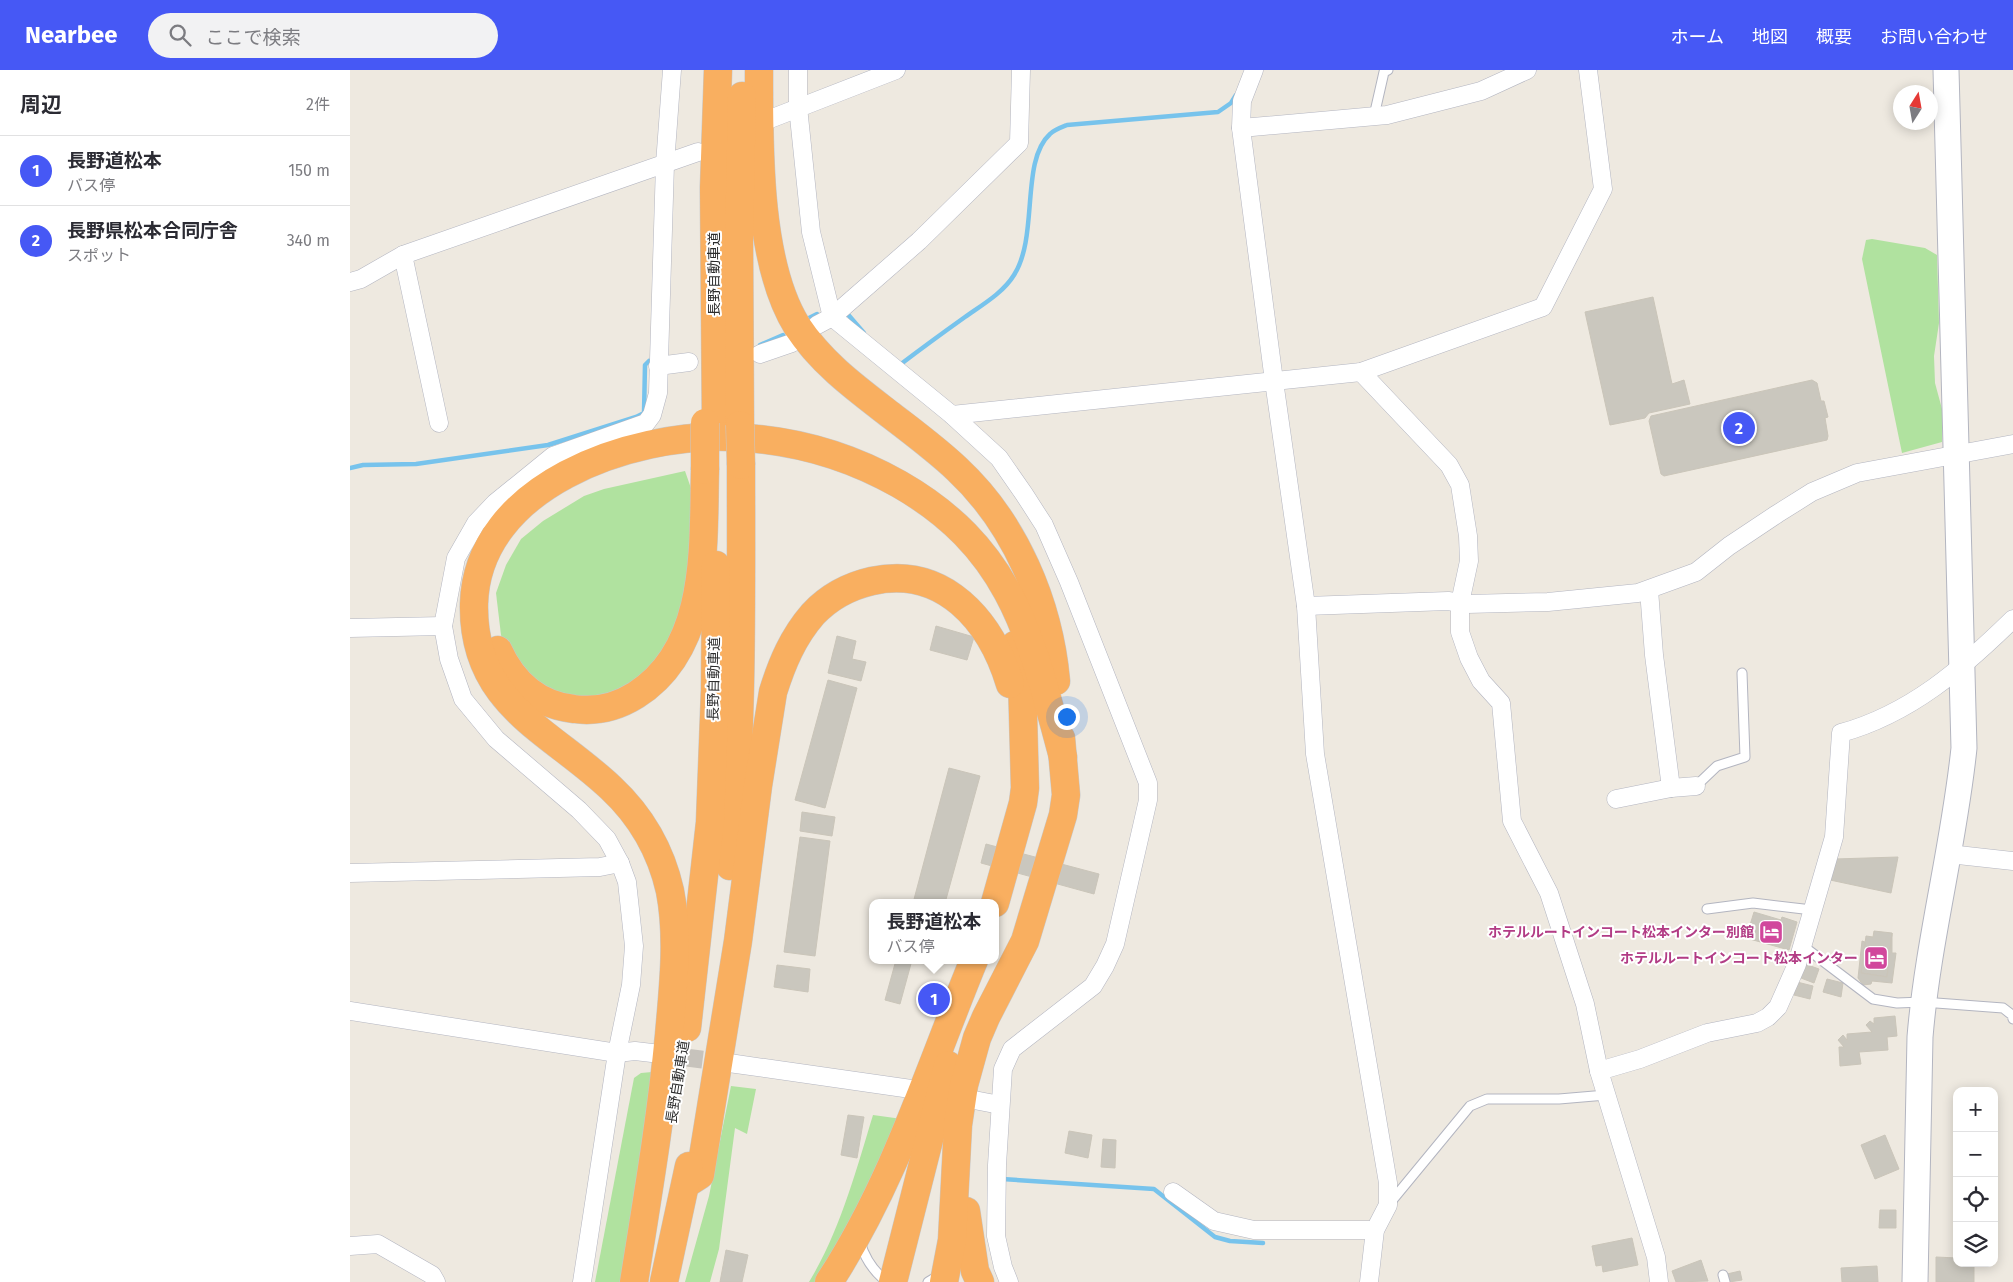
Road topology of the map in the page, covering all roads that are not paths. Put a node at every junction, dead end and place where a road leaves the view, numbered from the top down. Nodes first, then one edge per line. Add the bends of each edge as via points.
1 (672, 70) edge
2 (718, 70) edge
3 (743, 70) edge
4 (759, 70) edge
5 (798, 70) edge
6 (896, 70) edge
7 (1021, 70) edge
8 (1254, 70) edge
9 (1388, 70) edge
10 (1527, 70) edge
11 (1588, 70) edge
12 (1946, 70) edge
13 (798, 107) junction
14 (1374, 116) junction
15 (770, 120) dead end
16 (1242, 128) junction
17 (698, 152) dead end
18 (665, 164) junction
19 (403, 255) junction
20 (350, 282) edge
21 (824, 321) junction
22 (792, 343) dead end
23 (760, 354) dead end
24 (689, 362) dead end
25 (658, 366) junction
26 (1361, 372) junction
27 (1274, 381) junction
28 (952, 415) junction
29 (439, 423) dead end
30 (720, 424) junction
31 (2013, 444) edge
32 (1958, 454) junction
33 (721, 467) junction
34 (1649, 590) junction
35 (1460, 603) junction
36 (1306, 606) junction
37 (2013, 619) edge
38 (443, 626) junction
39 (350, 628) edge
40 (1963, 664) junction
41 (1742, 673) dead end
42 (1063, 756) junction
43 (1026, 771) junction
44 (1696, 786) joint
45 (1671, 788) junction
46 (1616, 799) dead end
47 (1950, 854) junction
48 (2013, 861) edge
49 (620, 863) junction
50 (350, 872) edge
51 (996, 899) edge
52 (1708, 909) dead end
53 (1812, 910) junction
54 (1803, 946) junction
55 (974, 964) edge
56 (975, 964) edge
57 (1923, 1002) junction
58 (350, 1011) edge
59 (2013, 1019) edge
60 (618, 1053) junction
61 (652, 1054) tunnel mouth
62 (729, 1063) tunnel mouth
63 (1599, 1071) junction
64 (910, 1090) dead end
65 (1606, 1095) junction
66 (974, 1100) dead end
67 (1000, 1105) junction
68 (958, 1125) junction
69 (686, 1184) junction
70 (1173, 1192) dead end
71 (1388, 1205) junction
72 (1375, 1230) junction
73 (858, 1235) junction
74 (952, 1240) junction
75 (350, 1246) edge
76 (892, 1277) edge
77 (436, 1282) edge
78 (582, 1282) edge
79 (634, 1282) edge
80 (638, 1282) edge
81 (664, 1282) edge
82 (829, 1282) edge
83 (928, 1282) edge
84 (944, 1282) edge
85 (980, 1282) edge
86 (1010, 1282) edge
87 (1369, 1282) edge
88 (1659, 1282) edge
89 (1915, 1282) edge

1 - 18 street
2 - 30 highway, 長野自動車道 via 714,188
3 - 30 highway, 長野自動車道 via 739,242
4 - 42 highway via 767,236 784,301 797,325 835,372 957,469 980,494 1010,537 1036,590 1051,639
5 - 13 street
6 - 13 street
7 - 21 street via 1019,143 918,241
8 - 16 street via 1242,101
9 - 14 lane via 1384,72
10 - 14 street via 1481,90
11 - 26 street via 1603,189 1543,306
12 - 32 street
13 - 15 street
13 - 21 street
14 - 16 street
16 - 27 street
17 - 18 street
18 - 19 street
18 - 25 street
19 - 20 street
19 - 29 street
21 - 28 street
22 - 23 street
24 - 25 street
25 - 38 street via 658,393 652,415 646,423 553,456 517,483 476,523 456,558
26 - 27 street
26 - 35 street via 1449,465 1460,485 1469,561
27 - 28 street
27 - 36 street
28 - 67 street via 999,458 1044,525 1148,783 1148,800 1115,944 1106,966 1093,986 1012,1048 1003,1069
30 - 33 highway, 長野自動車道
31 - 32 street
32 - 34 street via 1856,473 1812,492 1729,546 1696,572
32 - 40 street
33 - 43 highway via 703,539 697,595 684,638 666,668 628,700 600,709 585,711 555,705 526,690 514,678 496,646 490,610 502,558 510,542 535,514 578,486 661,457 727,452 786,458 848,475 898,500 941,532 977,570 1003,612 1018,654
33 - 69 highway, 長野自動車道 via 740,691 734,823 714,1015
33 - 80 highway, 長野自動車道 via 710,822 685,1040 662,1180
34 - 35 street via 1548,602
34 - 45 street
35 - 36 street
35 - 63 street via 1460,632 1469,658 1481,681 1501,703 1512,821 1549,894 1585,1004
36 - 71 street via 1316,754 1388,1183
37 - 40 street
38 - 39 street
38 - 49 street via 449,660 463,699 496,739 579,810 607,839
40 - 47 street via 1964,748
40 - 53 street via 1907,707 1841,733 1834,837
41 - 44 lane via 1745,757 1717,766
42 - 68 highway via 1066,795 1055,842 1026,941 977,1038 964,1085
42 - 79 highway via 1033,646 1004,582 989,560 952,521 928,502 878,473 786,442 728,436 690,439 651,445 600,459 550,484 510,517 494,537 477,578 474,622 478,646 488,671 520,714 612,789 635,814 664,867 670,895 675,933 672,1002 663,1094
43 - 51 highway via 1023,803
43 - 69 highway via 1018,714 1006,669 987,632 958,600 921,581 882,579 846,590 814,613 789,648 773,692 714,1102 700,1175
44 - 45 street
45 - 46 street
47 - 48 street
47 - 57 street via 1934,922
49 - 50 street via 600,867
49 - 60 street via 627,882 634,946 631,985
52 - 53 lane via 1753,903
53 - 54 street
54 - 57 lane via 1873,999 1897,1003
54 - 63 street via 1782,1000 1768,1017 1707,1033
55 - 73 highway via 899,1150
56 - 76 highway
57 - 59 lane via 2003,1008
57 - 89 street
58 - 60 street
60 - 61 street
60 - 78 street
62 - 64 street
63 - 65 street
65 - 71 lane via 1487,1100 1470,1106
65 - 88 street via 1656,1257
66 - 67 street
67 - 86 street via 996,1236
68 - 74 highway
68 - 85 highway via 968,1234
69 - 81 highway, 長野自動車道
70 - 72 street via 1214,1221 1254,1230
71 - 72 street
72 - 87 street
73 - 76 lane via 875,1272
73 - 82 highway
74 - 83 lane via 938,1276
74 - 84 highway
75 - 77 street via 378,1244 432,1275

